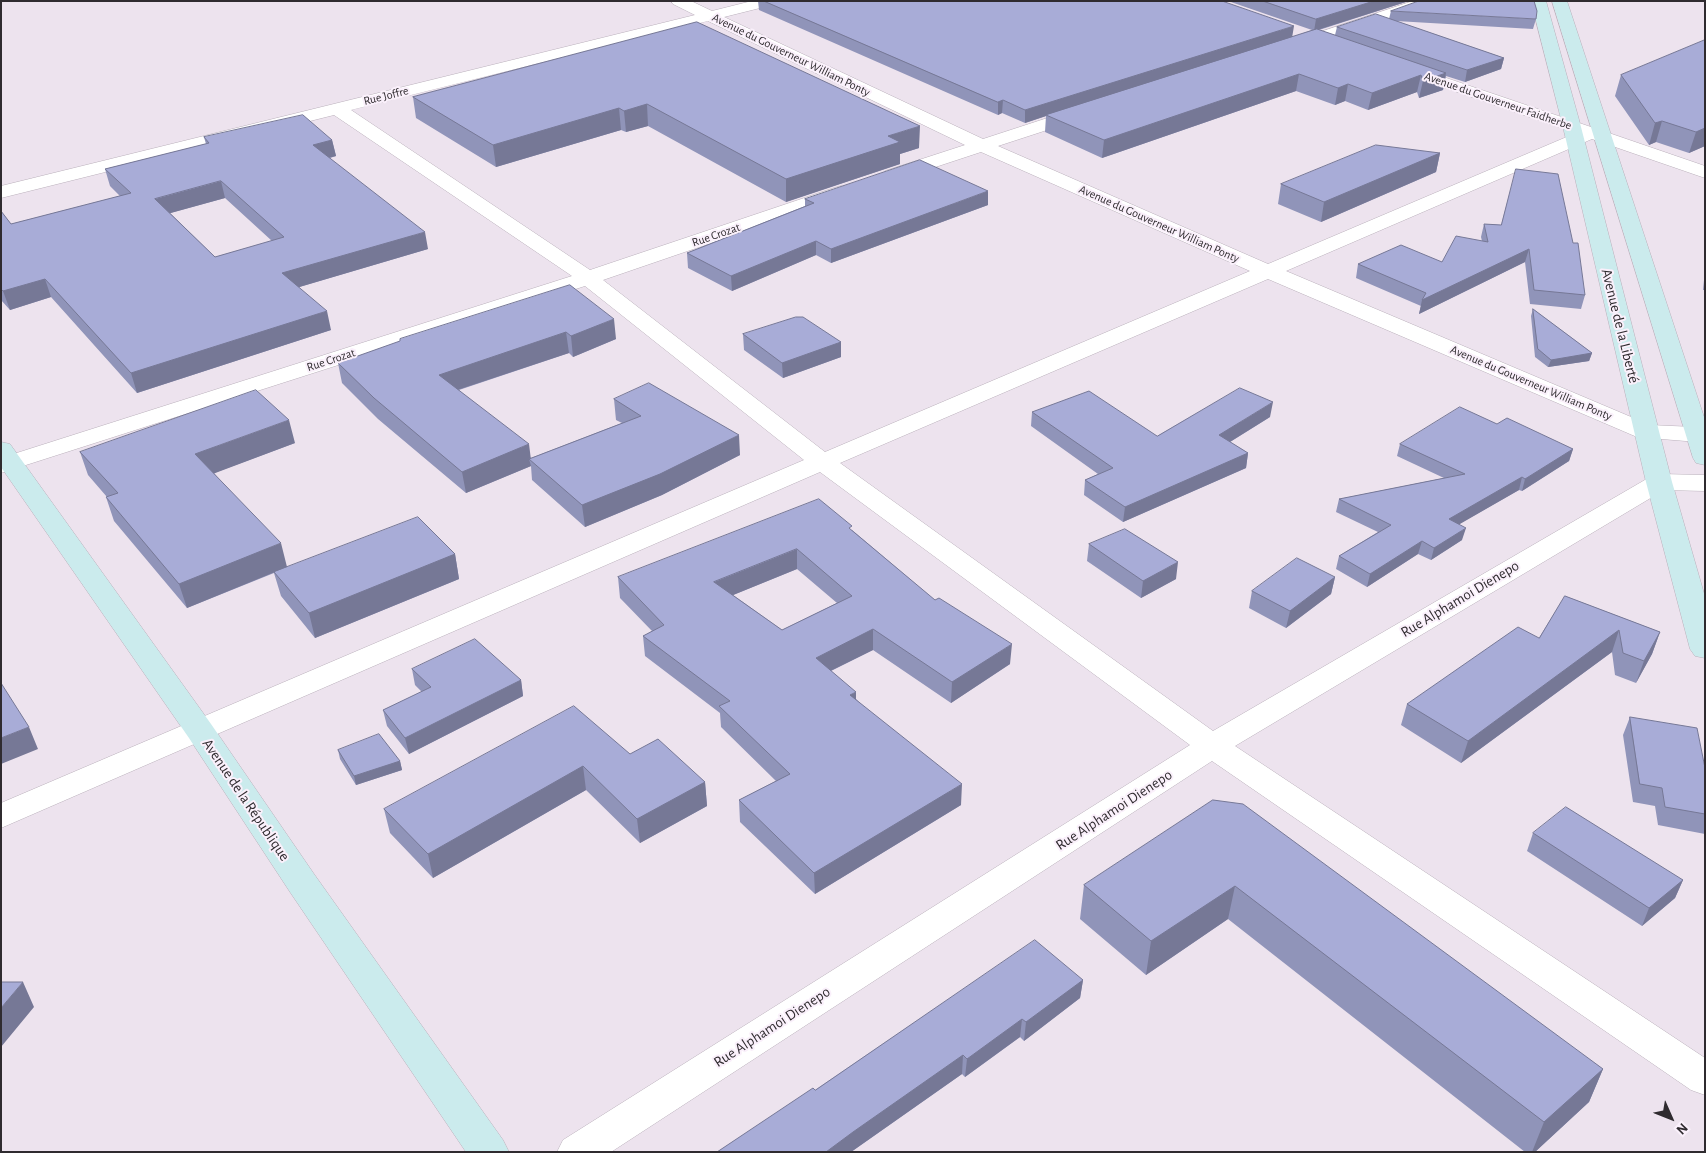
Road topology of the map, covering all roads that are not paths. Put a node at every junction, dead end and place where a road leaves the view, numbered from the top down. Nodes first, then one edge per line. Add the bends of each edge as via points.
1 (678, 1) edge
2 (771, 1) edge
3 (1429, 1) edge
4 (1538, 1) edge
5 (1559, 1) edge
6 (710, 16) junction
7 (1289, 29) edge
8 (1317, 38) junction
9 (1344, 47) edge
10 (1280, 50) edge
11 (1390, 63) edge
12 (1102, 106) edge
13 (337, 109) junction
14 (1587, 133) junction
15 (980, 145) junction
16 (1705, 172) edge
17 (1, 192) edge
18 (1267, 271) junction
19 (588, 278) junction
20 (1646, 432) junction
21 (1703, 442) edge
22 (4, 459) edge
23 (822, 462) junction
24 (1659, 482) junction
25 (1705, 483) edge
26 (1705, 649) edge
27 (200, 731) junction
28 (1212, 746) junction
29 (1, 816) edge
30 (1705, 1080) edge
31 (489, 1152) edge
32 (577, 1152) edge

1 - 6 street, Avenue du Gouverneur William Ponty
2 - 6 street, Rue Joffre
3 - 8 street
4 - 14 main road, Avenue de la Liberté
5 - 14 main road, Avenue de la Liberté
6 - 13 street, Rue Joffre
6 - 15 street, Avenue du Gouverneur William Ponty
7 - 8 street
8 - 9 street
8 - 10 street
11 - 14 street, Avenue du Gouverneur Faidherbe
12 - 15 street, Rue Crozat
13 - 17 street, Rue Joffre
13 - 19 street
14 - 16 street, Avenue du Gouverneur Faidherbe
14 - 18 street
14 - 20 main road, Avenue de la Liberté
14 - 21 main road, Avenue de la Liberté
15 - 18 street, Avenue du Gouverneur William Ponty
15 - 19 street, Rue Crozat
18 - 20 street, Avenue du Gouverneur William Ponty
18 - 23 street
19 - 22 street, Rue Crozat
19 - 23 street
20 - 21 street, Avenue du Gouverneur William Ponty
20 - 24 main road, Avenue de la Liberté
22 - 27 main road, Avenue de la République
23 - 27 street
23 - 28 street
24 - 25 street
24 - 26 main road, Avenue de la Liberté
24 - 28 street, Rue Alphamoi Dienepo
27 - 29 street
27 - 31 main road, Avenue de la République
28 - 30 street
28 - 32 street, Rue Alphamoi Dienepo

